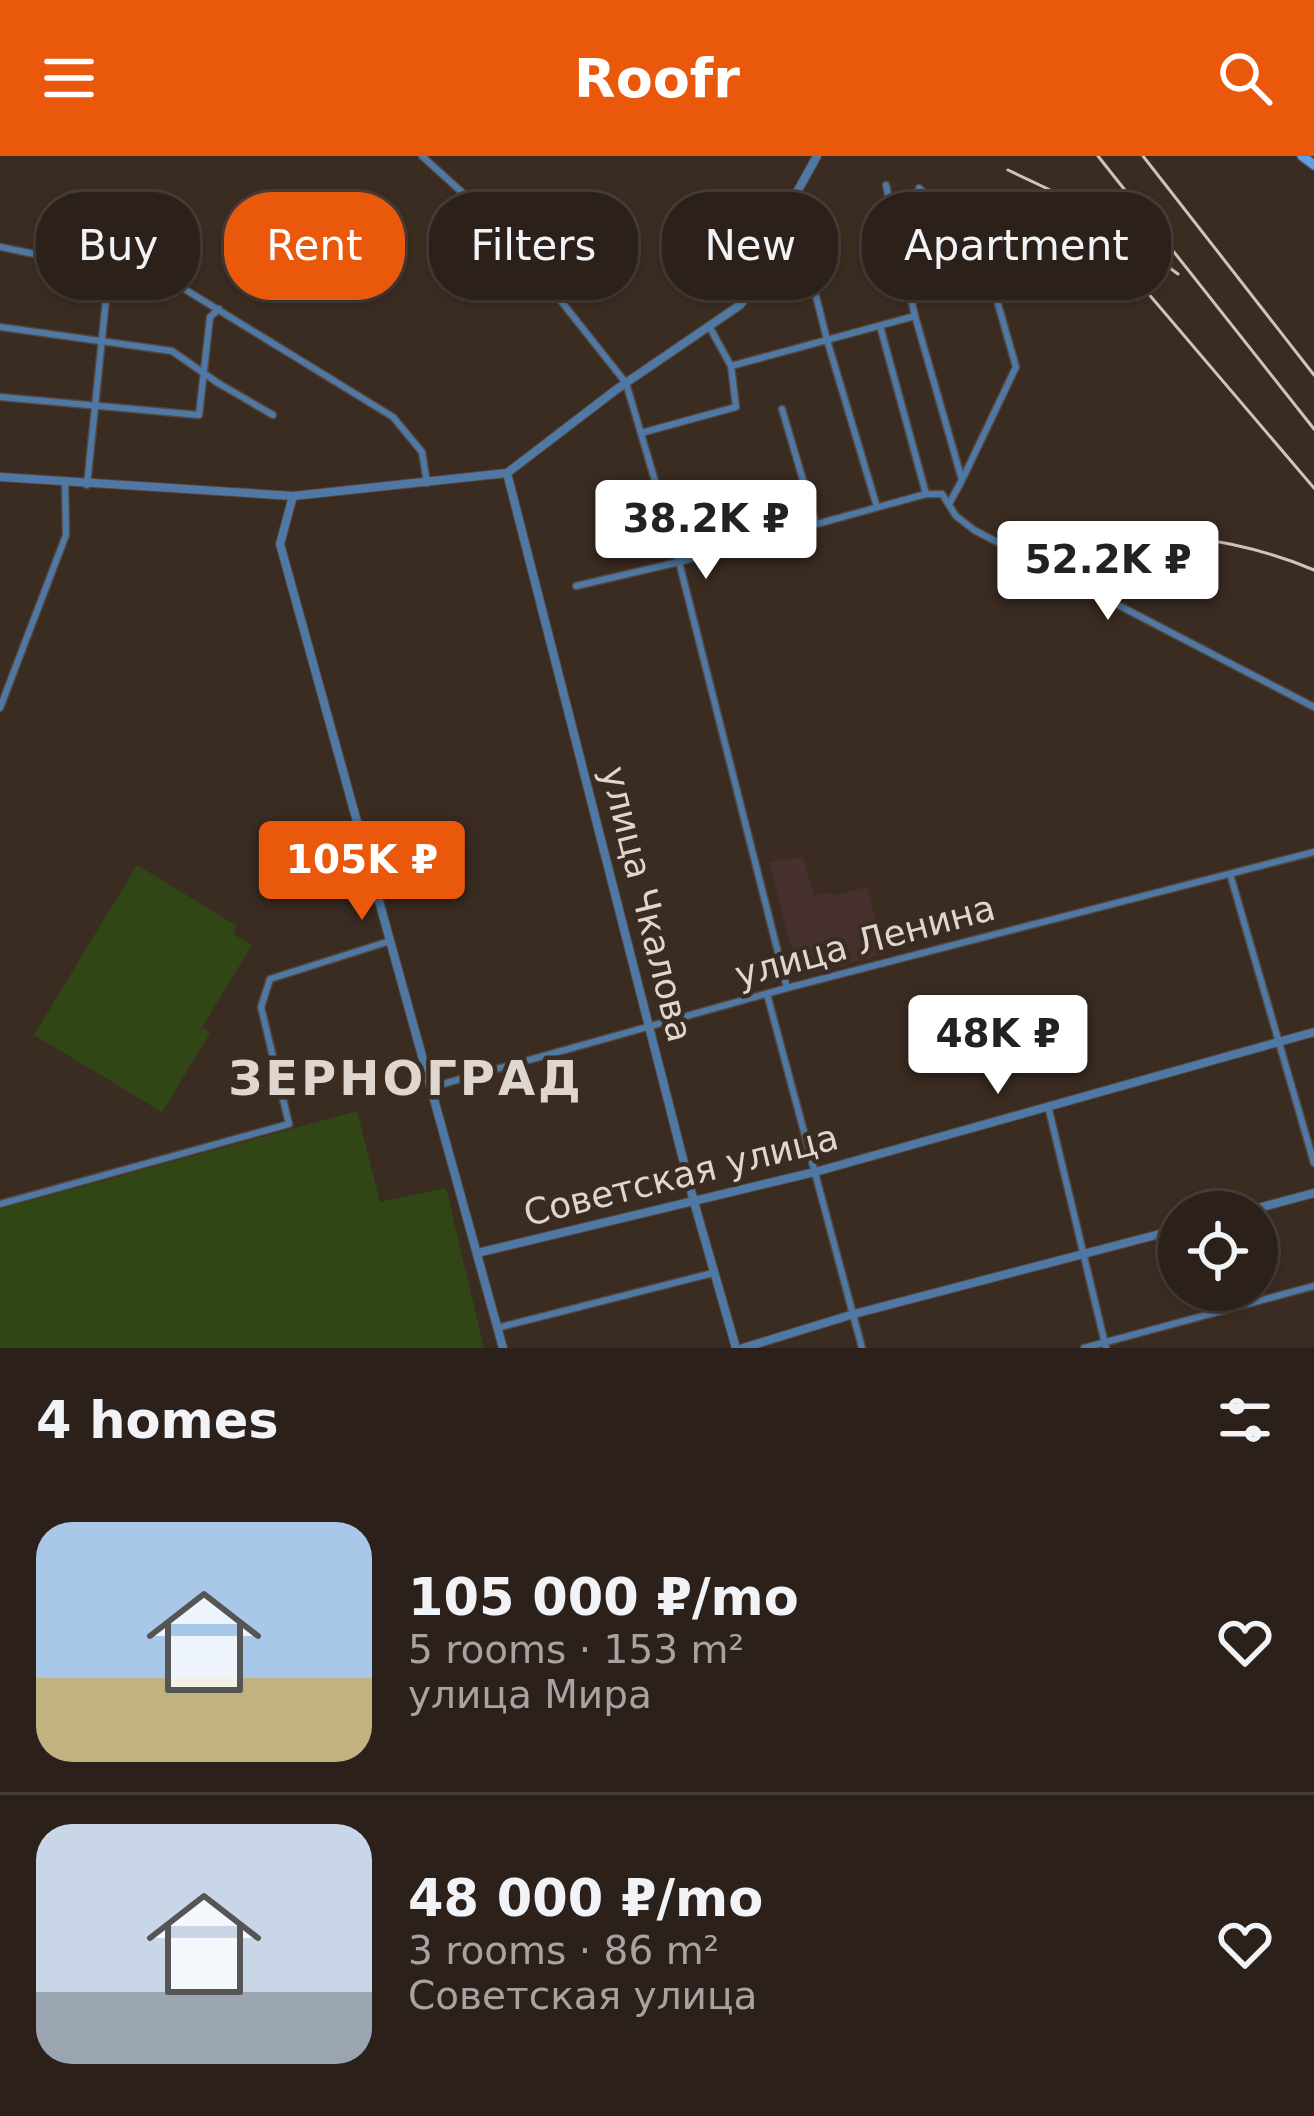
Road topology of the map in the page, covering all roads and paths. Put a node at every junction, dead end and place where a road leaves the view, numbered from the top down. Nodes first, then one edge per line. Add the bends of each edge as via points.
1 (422, 156) edge
2 (817, 156) edge
3 (1302, 156) edge
4 (1314, 165) edge
5 (886, 185) dead end
6 (919, 188) dead end
7 (797, 192) edge
8 (888, 192) edge
9 (923, 192) edge
10 (0, 247) edge
11 (36, 255) edge
12 (200, 298) edge
13 (106, 300) edge
14 (744, 300) edge
15 (816, 300) edge
16 (912, 300) edge
17 (997, 300) edge
18 (219, 309) junction
19 (915, 316) junction
20 (709, 326) junction
21 (880, 326) junction
22 (0, 327) edge
23 (102, 338) junction
24 (826, 340) junction
25 (731, 366) junction
26 (203, 373) junction
27 (626, 383) junction
28 (0, 397) edge
29 (95, 409) junction
30 (782, 409) dead end
31 (273, 415) dead end
32 (641, 433) junction
33 (507, 473) junction
34 (0, 477) edge
35 (962, 479) junction
36 (428, 482) junction
37 (65, 483) junction
38 (87, 485) junction
39 (926, 494) junction
40 (293, 496) junction
41 (949, 504) junction
42 (877, 507) junction
43 (816, 524) junction
44 (679, 562) junction
45 (576, 586) dead end
46 (1314, 707) edge
47 (0, 708) edge
48 (1314, 852) edge
49 (1230, 874) junction
50 (390, 941) junction
51 (787, 988) junction
52 (767, 994) junction
53 (651, 1026) junction
54 (1314, 1032) edge
55 (1280, 1043) junction
56 (432, 1087) junction
57 (1048, 1106) junction
58 (1314, 1163) edge
59 (815, 1172) junction
60 (1314, 1193) edge
61 (694, 1202) junction
62 (1278, 1203) edge
63 (0, 1204) edge
64 (1158, 1235) edge
65 (477, 1253) junction
66 (1081, 1255) junction
67 (713, 1274) junction
68 (1314, 1286) edge
69 (854, 1314) junction
70 (497, 1328) junction
71 (1105, 1345) edge
72 (503, 1348) edge
73 (739, 1348) edge
74 (862, 1348) edge
75 (1084, 1348) edge

1 - 27 street via 507,233
2 - 7 street
3 - 4 main road
5 - 8 street
6 - 9 street
10 - 11 street
12 - 18 street
13 - 23 street
14 - 20 street
15 - 24 street
16 - 19 street
17 - 35 street via 1016,367
18 - 26 street via 210,317
18 - 36 street via 394,417 422,452
19 - 21 street
19 - 35 street
20 - 25 street
20 - 27 street
21 - 24 street
21 - 39 street
22 - 23 street
23 - 26 street via 172,351
23 - 29 street
24 - 25 street
24 - 42 street
25 - 32 street via 736,406
26 - 29 street via 199,415
26 - 31 street
27 - 32 street
27 - 33 street
28 - 29 street
29 - 38 street
30 - 43 street
32 - 44 street
33 - 36 street
33 - 53 street, улица Чкалова
34 - 37 street
35 - 41 street
36 - 40 street
37 - 38 street
37 - 47 street via 66,536
38 - 40 street
39 - 41 street via 942,494
39 - 42 street
40 - 50 street via 280,544
41 - 46 street via 974,530
42 - 43 street
43 - 44 street
44 - 45 street
44 - 51 street
48 - 49 street, улица Ленина
49 - 51 street, улица Ленина
49 - 55 street
50 - 56 street
50 - 63 street via 270,979 261,1007 289,1124
51 - 52 street, улица Ленина
52 - 53 street, улица Ленина
52 - 59 street
53 - 56 street, улица Ленина
53 - 61 street, улица Чкалова
54 - 55 street, Советская улица
55 - 57 street, Советская улица
55 - 58 street
56 - 65 street
57 - 59 street, Советская улица
57 - 66 street
59 - 61 street, Советская улица
59 - 69 street
60 - 62 street
61 - 65 street, Советская улица
61 - 67 street, улица Чкалова
64 - 66 street
65 - 70 street
66 - 69 street
66 - 71 street
67 - 70 street
67 - 73 street, улица Чкалова
68 - 71 street
69 - 73 street
69 - 74 street
70 - 72 street
71 - 75 street

